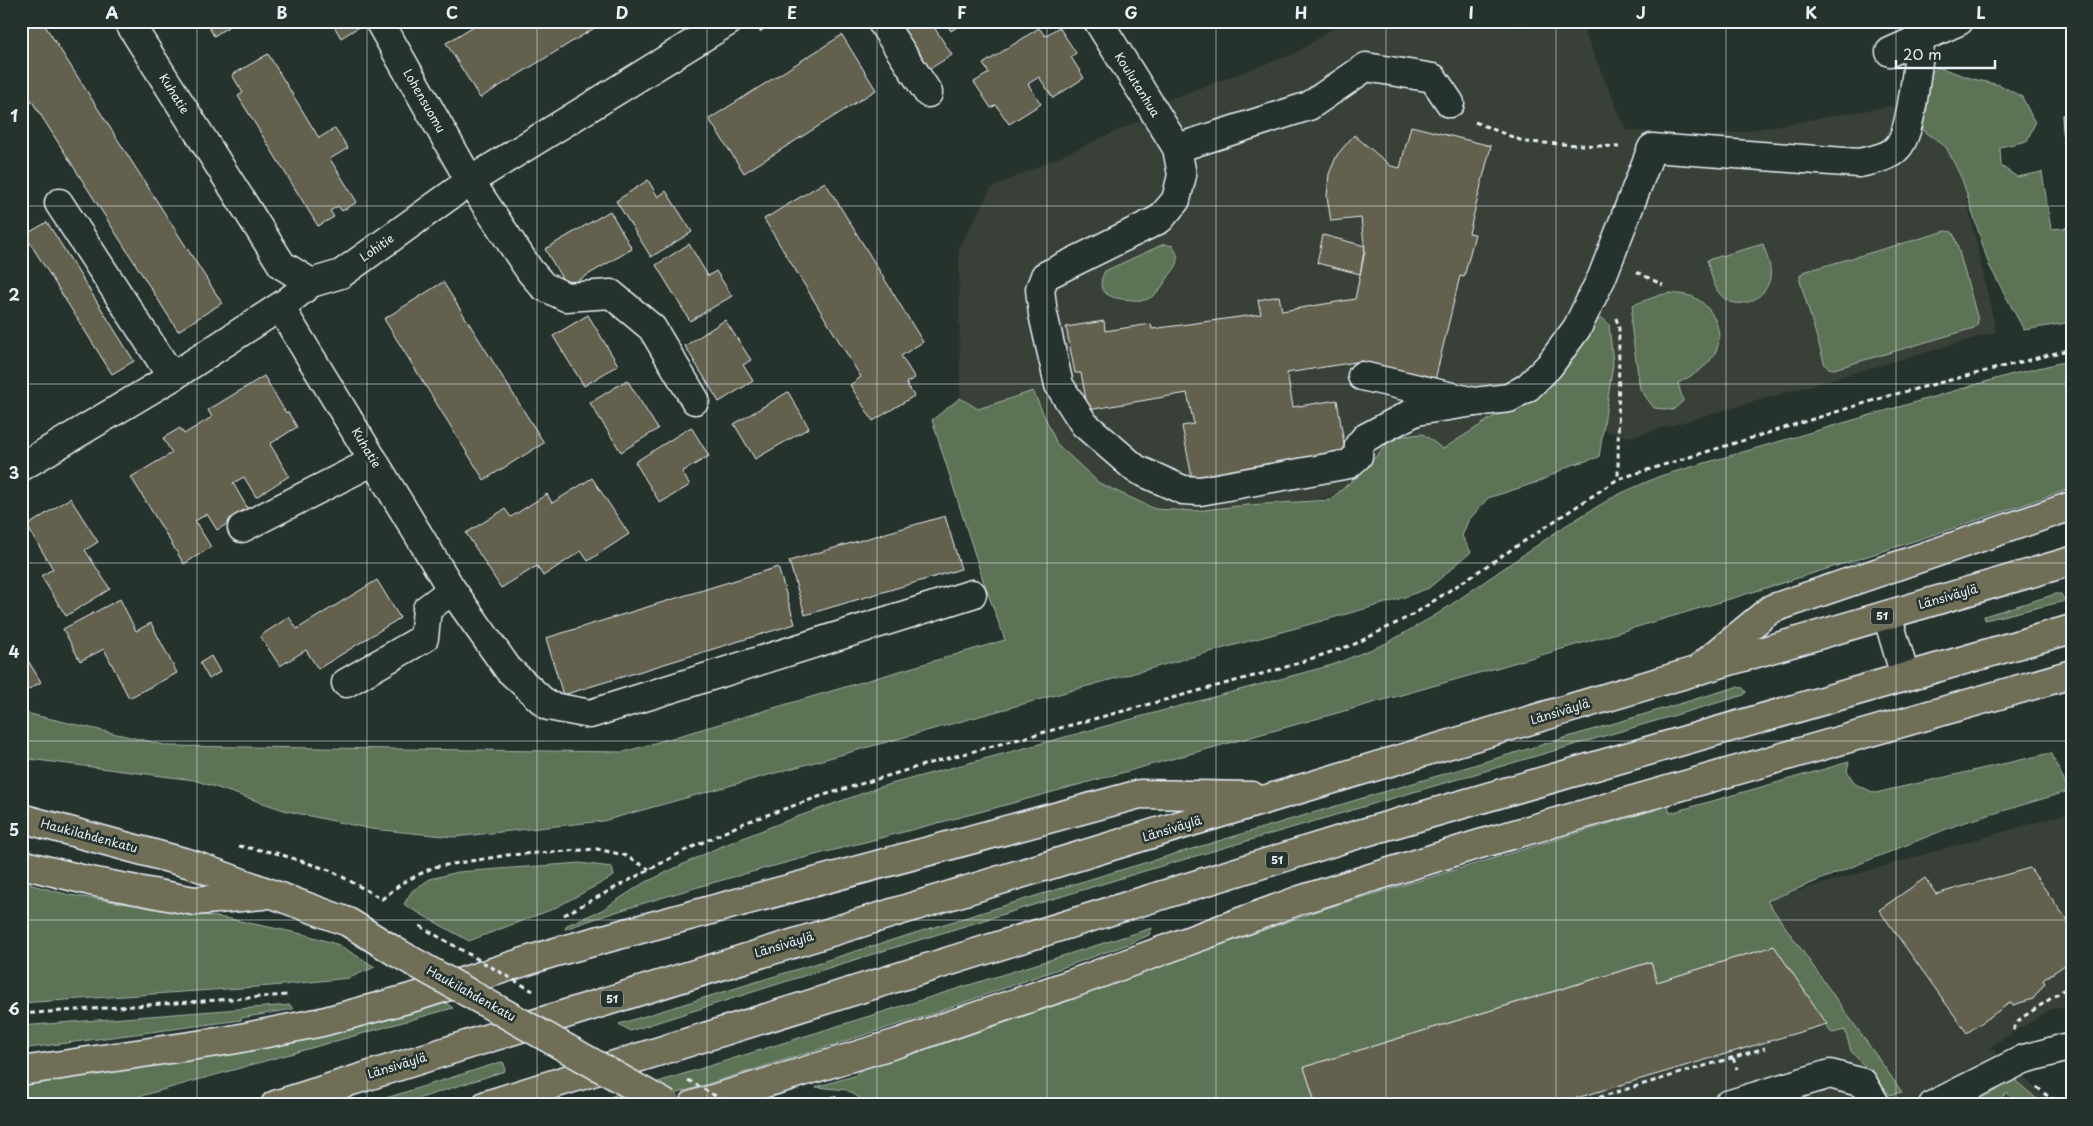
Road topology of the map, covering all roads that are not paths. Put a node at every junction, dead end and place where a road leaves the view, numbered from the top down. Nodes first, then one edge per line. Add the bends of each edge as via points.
1 (128, 21) edge
2 (379, 21) edge
3 (729, 21) edge
4 (880, 21) edge
5 (1098, 21) edge
6 (1959, 21) edge
7 (1921, 38) junction
8 (1890, 52) dead end
9 (928, 94) dead end
10 (1450, 103) road end
11 (1178, 148) junction
12 (470, 181) junction
13 (59, 203) dead end
14 (311, 283) junction
15 (280, 307) junction
16 (1362, 376) dead end
17 (172, 377) junction
18 (695, 400) dead end
19 (1474, 402) junction
20 (374, 461) junction
21 (21, 467) edge
22 (2072, 506) edge
23 (242, 528) dead end
24 (2072, 561) edge
25 (452, 590) junction
26 (972, 594) dead end
27 (1887, 615) junction
28 (2072, 629) edge
29 (1693, 672) junction
30 (2072, 674) edge
31 (1905, 676) junction
32 (346, 683) dead end
33 (1278, 797) junction
34 (21, 818) edge
35 (21, 864) edge
36 (270, 894) junction
37 (2069, 1047) edge
38 (21, 1070) edge
39 (274, 1105) edge
40 (486, 1105) edge
41 (667, 1105) edge
42 (693, 1105) edge
43 (1727, 1105) edge
44 (1876, 1105) edge
45 (1932, 1105) edge

1 - 14 street, Kuhatie via 282,265
2 - 12 street, Lohensuomu
3 - 12 street, Lohitie
4 - 9 street
5 - 11 street, Koulutanhua
6 - 7 street
7 - 8 street
7 - 19 street via 1908,127 1898,147 1880,158 1859,163 1652,148 1602,277 1577,328 1549,366 1528,387 1509,398
10 - 11 street via 1433,78 1366,67 1309,106
11 - 19 street via 1182,174 1176,200 1160,219 1045,276 1040,289 1059,384 1084,424 1136,469 1183,490 1200,491 1348,464 1358,456 1359,446 1365,438 1416,411
12 - 14 street, Lohitie via 341,274
12 - 18 street, Lohensuomu via 543,286 566,297 611,294 652,328
13 - 17 street
14 - 15 street, Lohitie
15 - 17 street, Lohitie
15 - 20 street, Kuhatie
16 - 19 street
17 - 21 street, Lohitie
20 - 23 street
20 - 25 street, Kuhatie
22 - 29 main road via 1771,609
24 - 27 main road, Länsiväylä / 51
25 - 26 street, Kuhatie via 508,669 548,706 590,714
25 - 32 street via 427,609 424,638
27 - 29 main road, Länsiväylä / 51
27 - 31 street
28 - 31 main road, 51
29 - 33 main road, Länsiväylä / 51
30 - 42 main road via 1473,846 1300,900 898,1043
31 - 40 main road, 51 via 1359,834
33 - 38 main road via 1140,794 552,953 418,996 322,1022 231,1040
33 - 39 main road, Länsiväylä / 51 via 759,953
34 - 36 main road, Haukilahdenkatu via 191,864
35 - 36 main road, Haukilahdenkatu via 194,901
36 - 41 main road, Haukilahdenkatu, bridge via 348,922
37 - 45 street via 2024,1059
43 - 44 street via 1830,1074 1864,1083

